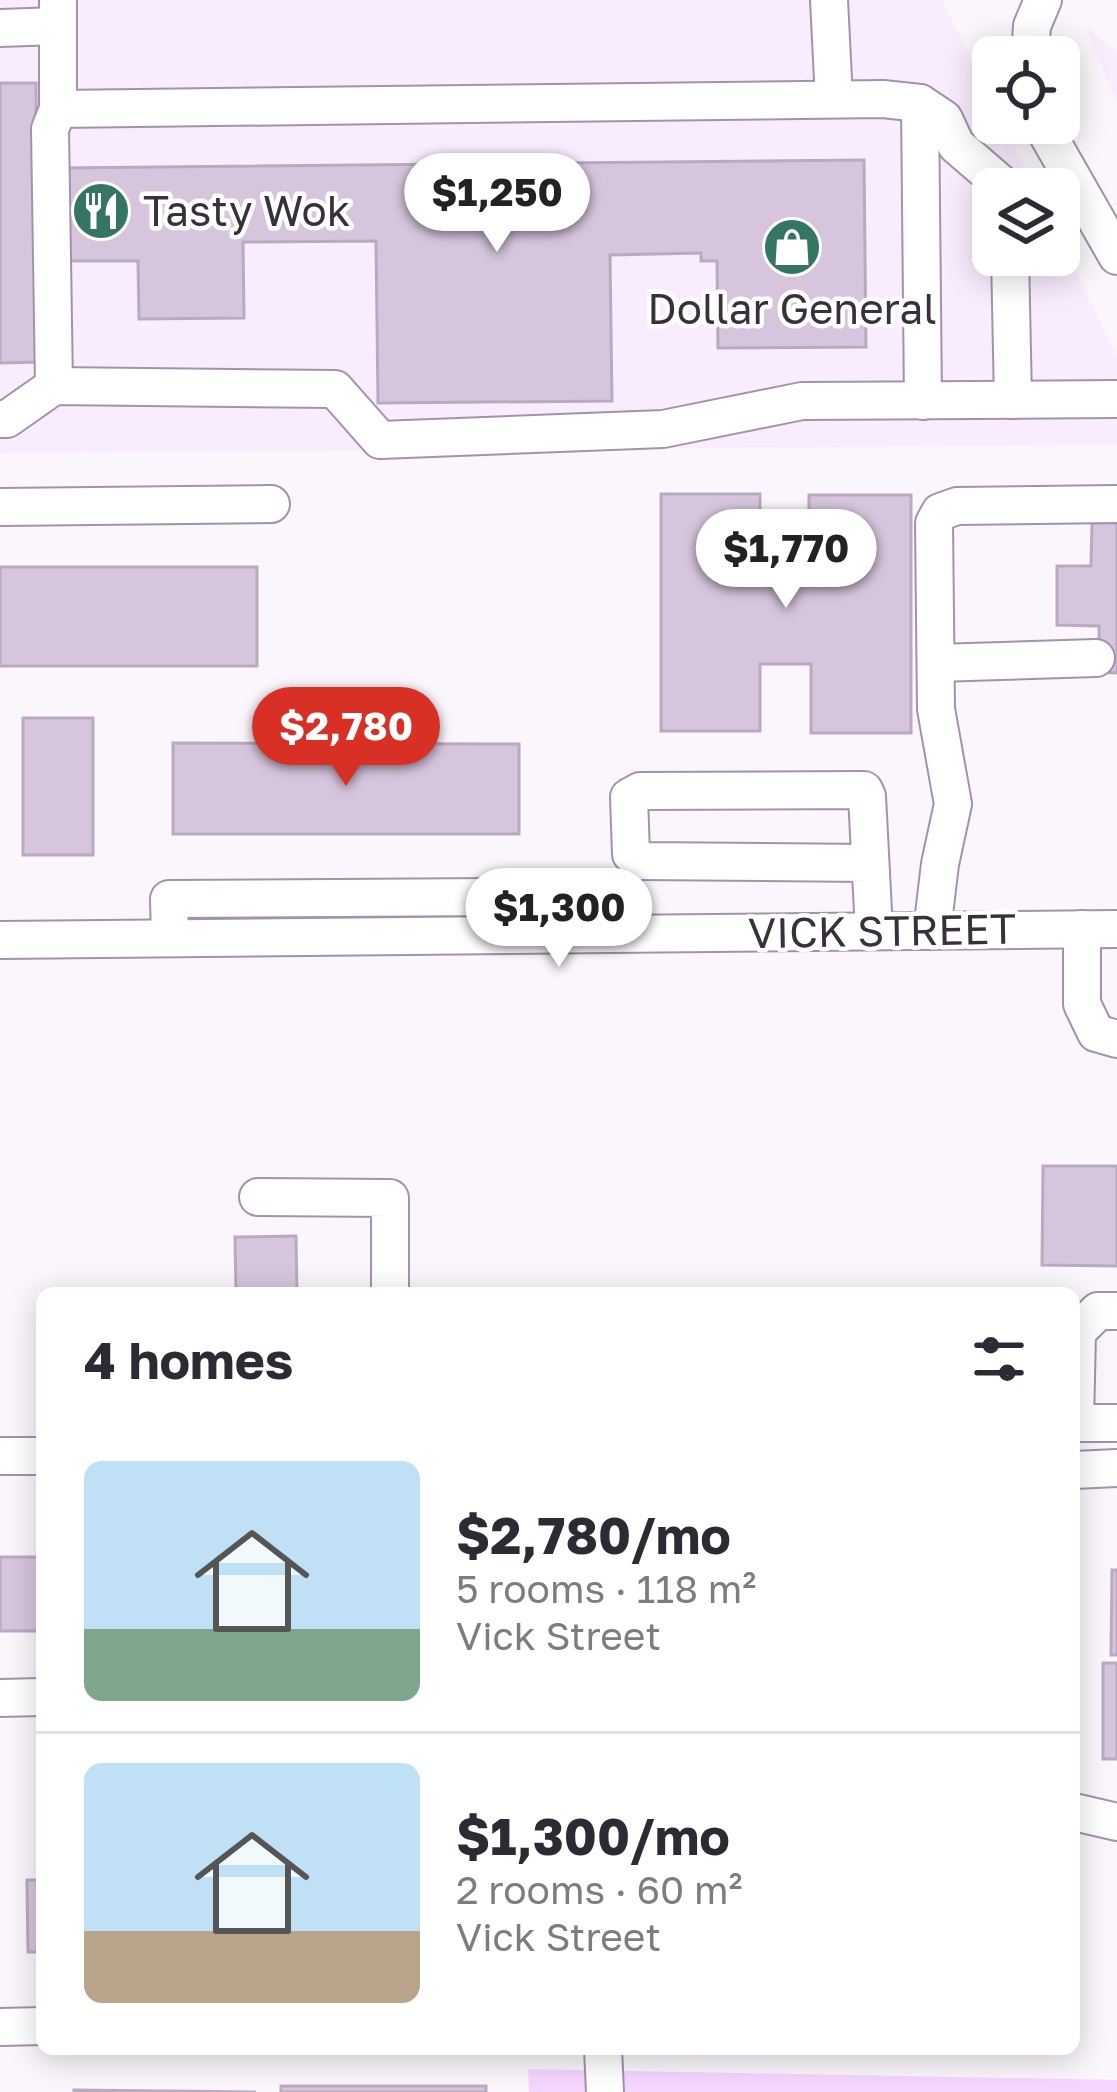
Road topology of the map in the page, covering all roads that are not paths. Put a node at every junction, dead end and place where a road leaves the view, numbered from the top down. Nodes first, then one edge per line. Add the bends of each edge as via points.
1 (829, 0) edge
2 (1042, 0) edge
3 (58, 13) edge
4 (0, 28) edge
5 (1031, 36) edge
6 (834, 99) junction
7 (920, 103) junction
8 (58, 109) junction
9 (1053, 144) edge
10 (982, 168) edge
11 (1080, 212) edge
12 (1096, 216) junction
13 (1117, 256) edge
14 (1010, 276) edge
15 (54, 386) junction
16 (1117, 399) edge
17 (922, 400) junction
18 (1013, 400) junction
19 (0, 418) edge
20 (271, 504) dead end
21 (1117, 504) edge
22 (0, 507) edge
23 (1096, 658) dead end
24 (936, 663) junction
25 (870, 862) junction
26 (1099, 929) edge
27 (874, 931) junction
28 (932, 931) junction
29 (0, 940) edge
30 (1117, 1039) edge
31 (258, 1197) dead end
32 (390, 1287) edge
33 (1117, 1311) edge
34 (1080, 1329) edge
35 (1080, 1423) edge
36 (1117, 1423) edge
37 (0, 1456) edge
38 (36, 1456) edge
39 (1117, 1468) edge
40 (1080, 1470) edge
41 (36, 1697) edge
42 (0, 1698) edge
43 (1080, 1813) edge
44 (1117, 1822) edge
45 (36, 2026) edge
46 (0, 2027) edge
47 (603, 2055) edge
48 (605, 2092) edge

1 - 6 street
2 - 5 street
3 - 4 street
3 - 8 street
6 - 7 street
6 - 8 street
7 - 10 street via 944,119 956,145
7 - 17 street
8 - 15 street via 50,129
9 - 12 street
11 - 12 street
12 - 13 street
14 - 18 street
15 - 17 street via 335,388 380,440 663,430 802,401
15 - 19 street
16 - 18 street
17 - 18 street
20 - 22 street
21 - 24 street via 940,512
23 - 24 street
24 - 28 street via 953,804
25 - 25 street via 864,790 629,797 631,854 639,861
25 - 27 street
26 - 28 street, VICK STREET
26 - 30 street via 1082,1004 1096,1033
27 - 28 street, VICK STREET
27 - 29 street, VICK STREET
31 - 32 street via 390,1198
33 - 34 street via 1098,1311
35 - 36 street
37 - 38 street
39 - 40 street
41 - 42 street
43 - 44 street
45 - 46 street
47 - 48 street

